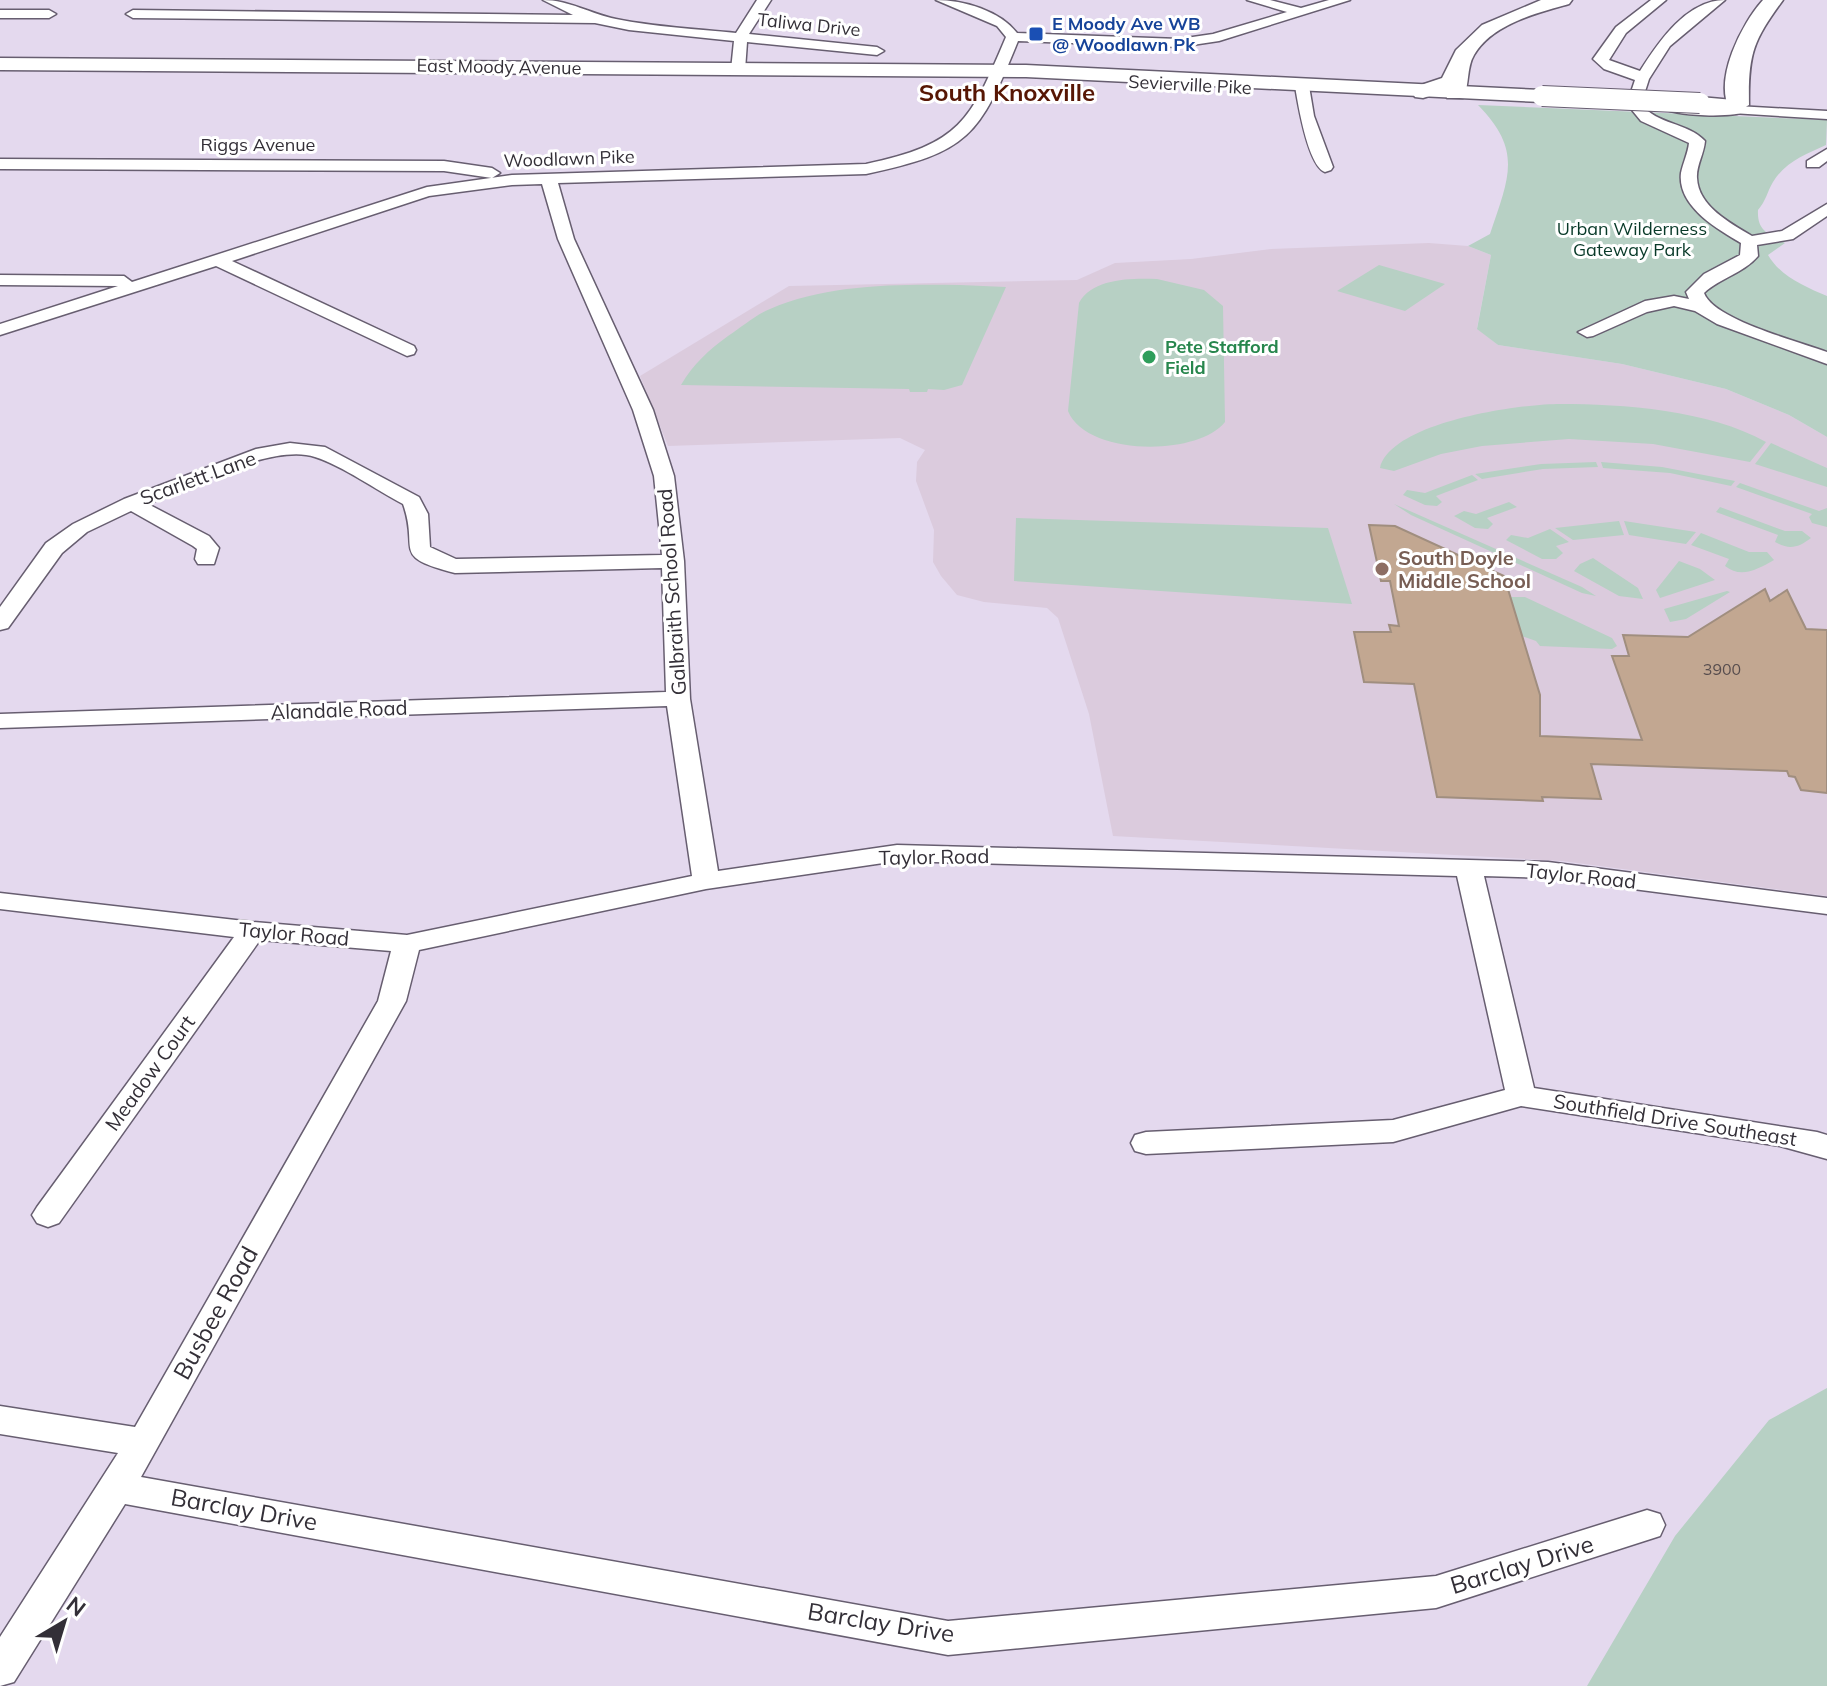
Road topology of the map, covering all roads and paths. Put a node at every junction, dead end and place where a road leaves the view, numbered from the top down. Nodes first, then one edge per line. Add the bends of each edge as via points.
1 (282, 0) edge
2 (550, 0) edge
3 (764, 0) edge
4 (943, 0) edge
5 (1254, 0) edge
6 (1343, 0) edge
7 (1534, 0) edge
8 (1562, 0) edge
9 (1659, 0) edge
10 (1718, 0) edge
11 (1773, 0) edge
12 (1302, 12) junction
13 (0, 14) edge
14 (49, 14) dead end
15 (133, 14) dead end
16 (271, 15) junction
17 (595, 19) junction
18 (1488, 28) junction
19 (741, 36) junction
20 (1013, 37) junction
21 (877, 51) dead end
22 (0, 64) edge
23 (738, 70) junction
24 (999, 72) junction
25 (1640, 72) junction
26 (1456, 88) junction
27 (1302, 89) junction
28 (1423, 92) joint
29 (1541, 99) junction
30 (1738, 108) junction
31 (1827, 112) edge
32 (1827, 154) edge
33 (0, 164) edge
34 (1820, 166) edge
35 (1325, 167) dead end
36 (549, 179) junction
37 (512, 180) junction
38 (1827, 209) edge
39 (1749, 241) junction
40 (217, 260) junction
41 (0, 280) edge
42 (149, 281) junction
43 (1700, 306) junction
44 (0, 330) edge
45 (1587, 332) dead end
46 (407, 350) dead end
47 (1827, 358) edge
48 (131, 503) junction
49 (206, 559) dead end
50 (673, 561) junction
51 (0, 623) edge
52 (678, 699) junction
53 (0, 721) edge
54 (1469, 869) junction
55 (706, 881) junction
56 (0, 901) edge
57 (1827, 906) edge
58 (253, 931) junction
59 (407, 944) junction
60 (1521, 1096) junction
61 (1146, 1143) dead end
62 (1827, 1148) edge
63 (48, 1215) dead end
64 (0, 1420) edge
65 (144, 1443) junction
66 (114, 1487) junction
67 (1647, 1525) dead end
68 (0, 1670) edge

1 - 16 street
2 - 17 street, Taliwa Drive
3 - 19 street
4 - 20 street via 1002,23
5 - 12 street
6 - 12 street
7 - 18 highway
8 - 18 highway
9 - 25 street via 1621,30 1600,59 1605,65
10 - 25 street via 1672,36
11 - 30 highway via 1740,51
12 - 20 street via 1179,43
13 - 14 street
15 - 16 street
16 - 17 street
17 - 19 street, Taliwa Drive
18 - 26 highway via 1465,50
19 - 21 street, Taliwa Drive
19 - 23 street
20 - 24 street, Woodlawn Pike
22 - 23 main road, East Moody Avenue
23 - 24 main road, East Moody Avenue
24 - 27 main road, Sevierville Pike
24 - 36 street, Woodlawn Pike via 974,122 955,141 909,161 866,169
25 - 39 street via 1634,98 1640,114 1697,141 1689,180 1695,197
26 - 27 main road, Sevierville Pike
26 - 28 highway via 1446,85
26 - 29 main road, Sevierville Pike
27 - 28 main road, Sevierville Pike
27 - 35 street
29 - 30 main road, Sevierville Pike, bridge
29 - 30 main road, Sevierville Pike, bridge
30 - 31 street, Sevierville Pike
32 - 34 street
33 - 37 street, Riggs Avenue via 444,166
36 - 37 street, Woodlawn Pike
36 - 50 street, Galbraith School Road via 566,239 659,454
37 - 40 street, Woodlawn Pike via 427,192
38 - 39 street via 1787,235
39 - 43 street via 1744,261 1695,292
40 - 42 street, Woodlawn Pike
40 - 46 street
41 - 42 street
42 - 44 street, Woodlawn Pike
43 - 45 street via 1656,304
43 - 47 street via 1723,320
48 - 49 street via 201,541 208,548
48 - 50 street, Scarlett Lane via 256,455 318,451 412,501 418,548 425,559 455,566
48 - 51 street, Scarlett Lane via 80,528 54,548
50 - 52 street, Galbraith School Road
52 - 53 street, Alandale Road
52 - 55 street, Galbraith School Road
54 - 55 street, Taylor Road via 897,853
54 - 57 street, Taylor Road via 1548,870
54 - 60 street
55 - 59 street, Taylor Road
56 - 58 street, Taylor Road
58 - 59 street, Taylor Road
58 - 63 street, Meadow Court
59 - 65 street, Busbee Road via 392,1001
60 - 61 street via 1393,1131
60 - 62 street, Southfield Drive Southeast via 1780,1135
64 - 65 street
65 - 66 street, Busbee Road
66 - 67 street, Barclay Drive via 948,1638 1436,1592
66 - 68 street, Busbee Road

